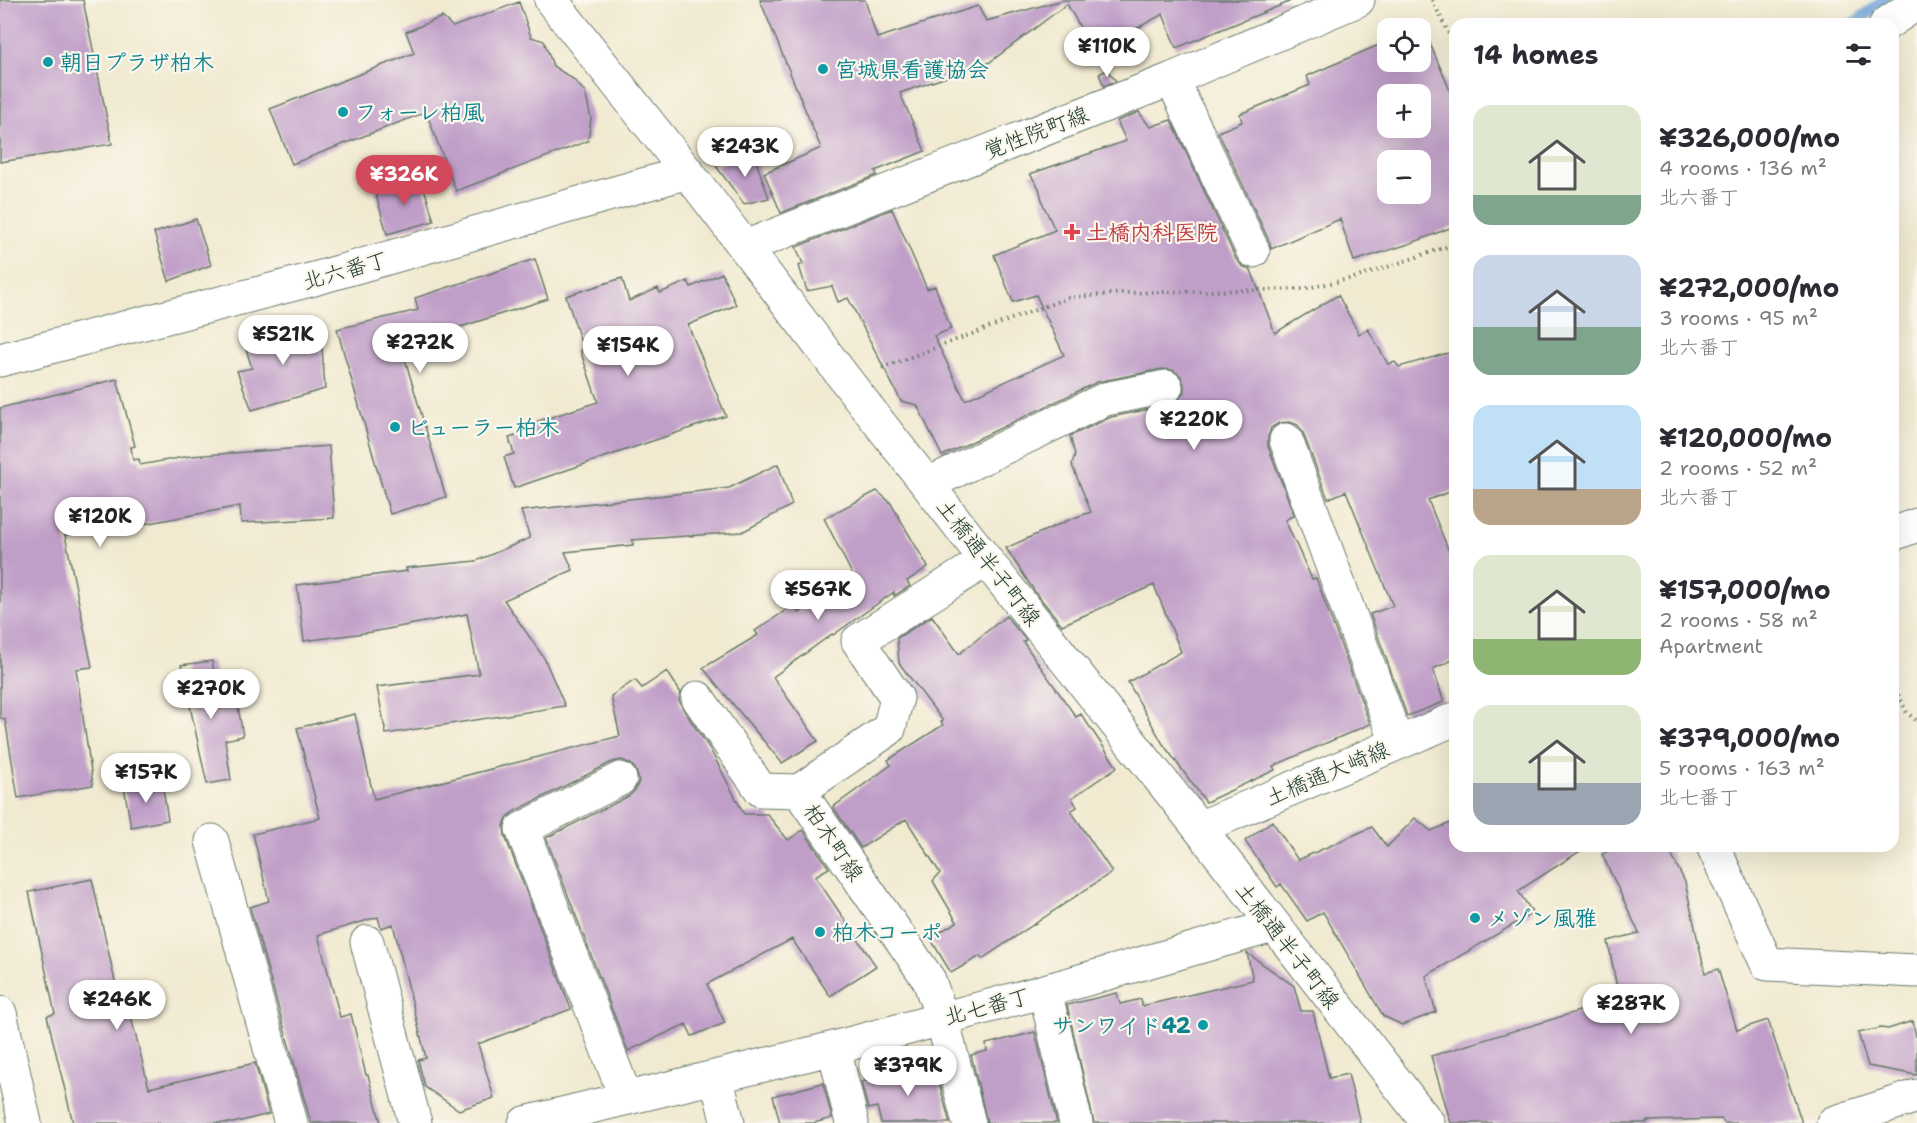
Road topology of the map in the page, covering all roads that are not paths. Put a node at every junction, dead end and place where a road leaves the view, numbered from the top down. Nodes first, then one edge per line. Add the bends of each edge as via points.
1 (551, 0) edge
2 (1358, 0) edge
3 (1917, 3) edge
4 (1310, 9) edge
5 (1895, 18) edge
6 (1172, 79) junction
7 (688, 172) junction
8 (745, 247) junction
9 (1253, 251) dead end
10 (0, 360) edge
11 (1166, 387) dead end
12 (1286, 440) dead end
13 (928, 484) junction
14 (1917, 525) edge
15 (1899, 532) edge
16 (986, 560) junction
17 (699, 698) dead end
18 (1449, 721) edge
19 (1396, 743) junction
20 (620, 779) dead end
21 (799, 791) junction
22 (1199, 828) junction
23 (212, 841) dead end
24 (1716, 852) edge
25 (1273, 926) junction
26 (367, 942) dead end
27 (1917, 971) edge
28 (1045, 991) junction
29 (0, 1013) edge
30 (942, 1018) junction
31 (834, 1048) junction
32 (716, 1077) junction
33 (1917, 1096) edge
34 (626, 1098) junction
35 (558, 1119) edge
36 (25, 1123) edge
37 (291, 1123) edge
38 (415, 1123) edge
39 (525, 1123) edge
40 (728, 1123) edge
41 (852, 1123) edge
42 (969, 1123) edge
43 (1076, 1123) edge
44 (1428, 1123) edge
45 (1833, 1123) edge

1 - 7 street, 土橋通半子町線
2 - 4 street, 覚性院町線
3 - 5 street
4 - 6 street, 覚性院町線
6 - 8 street, 覚性院町線
6 - 9 street
7 - 8 street, 土橋通半子町線
7 - 10 street, 北六番丁 via 314,279
8 - 13 street, 土橋通半子町線
11 - 13 street via 1105,399
12 - 19 street
13 - 16 street, 土橋通半子町線
14 - 15 street
16 - 21 street, 柏木町線 via 858,641 897,698 889,729
16 - 22 street, 土橋通半子町線
17 - 21 street via 761,790
18 - 19 street, 土橋通大崎線
19 - 22 street, 土橋通大崎線
20 - 34 street via 522,829
21 - 30 street, 柏木町線 via 929,980
22 - 25 street, 土橋通半子町線
23 - 37 street
24 - 27 street via 1767,964
25 - 28 street, 北七番丁
25 - 44 street, 土橋通半子町線
26 - 38 street
28 - 30 street, 北七番丁
28 - 43 street
29 - 36 street
30 - 31 street, 北七番丁
30 - 42 street, 柏木町線
31 - 32 street, 北七番丁
31 - 41 street
32 - 34 street, 北七番丁
32 - 40 street
33 - 45 street
34 - 35 street, 北七番丁
35 - 39 street, 北七番丁

